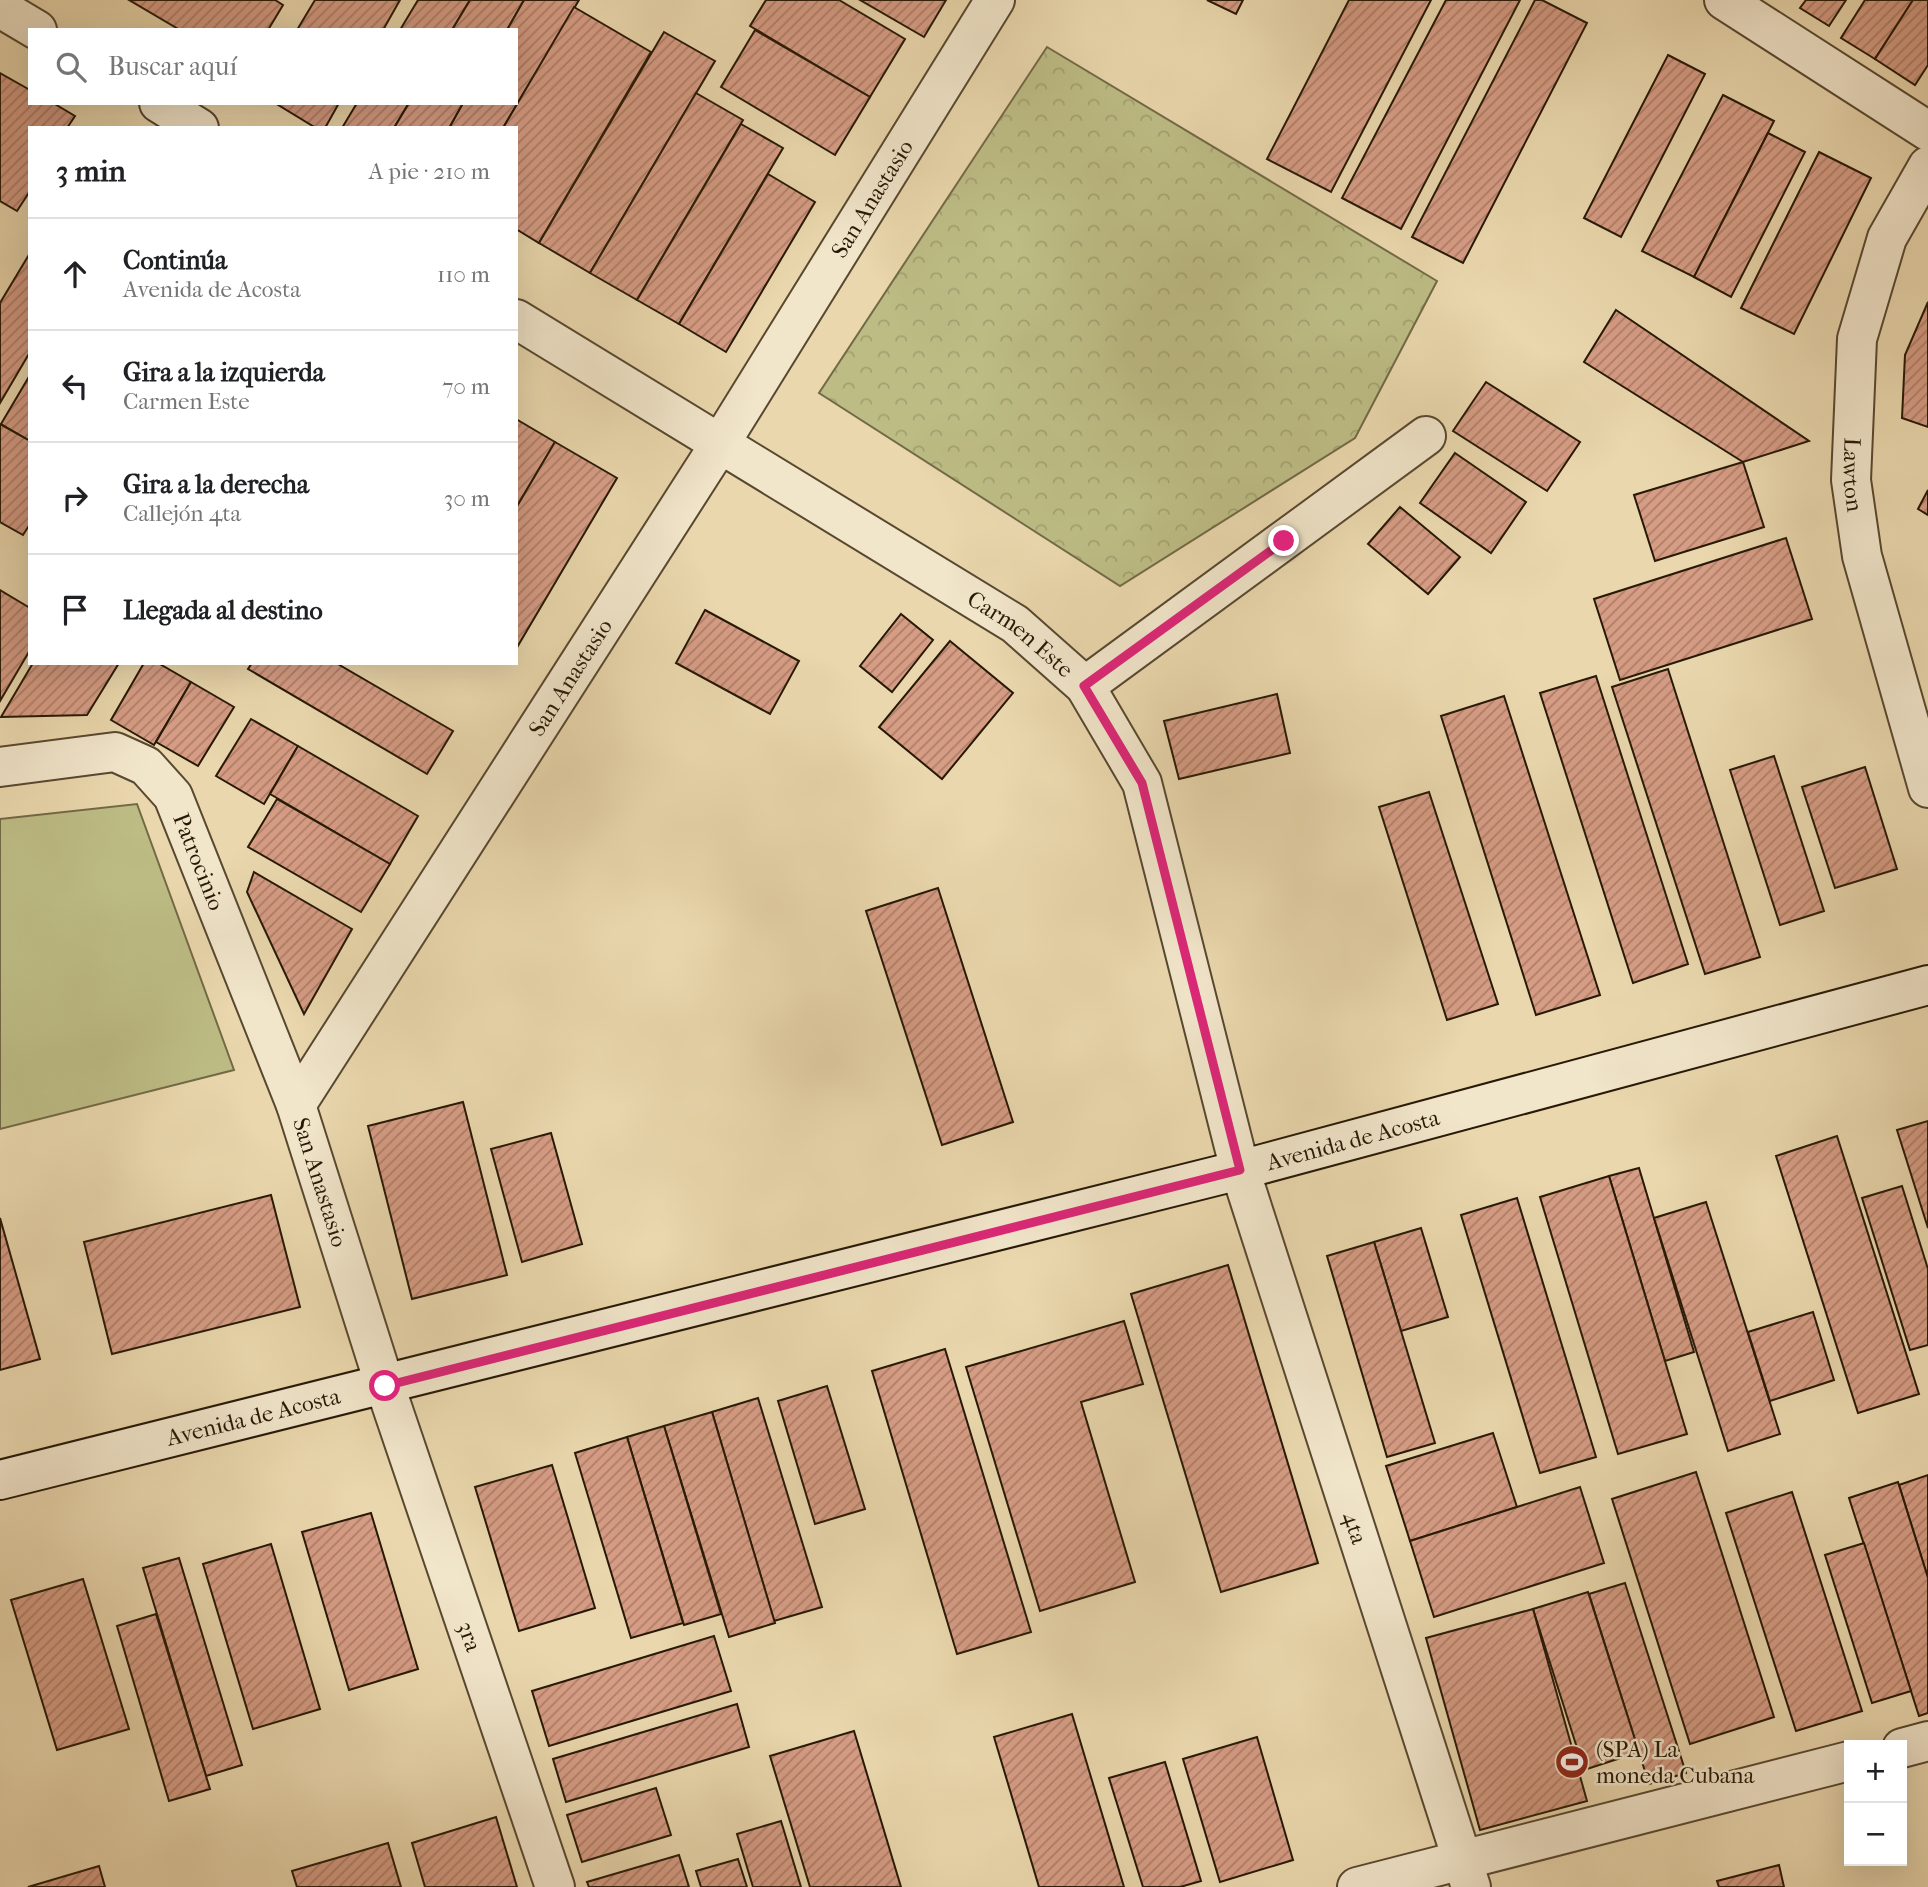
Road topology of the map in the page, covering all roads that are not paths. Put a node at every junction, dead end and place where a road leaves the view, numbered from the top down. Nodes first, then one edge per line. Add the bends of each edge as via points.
1 (995, 0) edge
2 (1724, 0) edge
3 (0, 8) edge
4 (34, 28) edge
5 (162, 105) edge
6 (196, 126) edge
7 (1928, 131) edge
8 (1928, 166) edge
9 (518, 320) edge
10 (1426, 436) dead end
11 (721, 442) junction
12 (1084, 686) junction
13 (0, 767) edge
14 (1928, 788) edge
15 (1928, 985) edge
16 (296, 1105) junction
17 (1240, 1170) junction
18 (385, 1386) junction
19 (0, 1480) edge
20 (1928, 1741) edge
21 (1907, 1747) edge
22 (1844, 1762) edge
23 (1467, 1873) edge
24 (555, 1887) edge
25 (1357, 1887) edge

1 - 11 street, San Anastasio
2 - 7 street
3 - 4 street
5 - 6 street
8 - 14 street, Lawton via 1887,238 1857,339 1851,480 1862,556
9 - 11 street, Carmen Este
10 - 12 street
11 - 12 street, Carmen Este via 1015,624
11 - 16 street, San Anastasio
12 - 17 street, Carmen Este via 1142,783
13 - 16 street, Patrocinio via 115,752 146,766 173,796
15 - 17 street, Avenida de Acosta
16 - 18 street, San Anastasio
17 - 18 street, Avenida de Acosta
17 - 23 street, 4ta
18 - 19 street, Avenida de Acosta
18 - 24 street, 3ra
20 - 21 street
22 - 23 street
23 - 25 street

